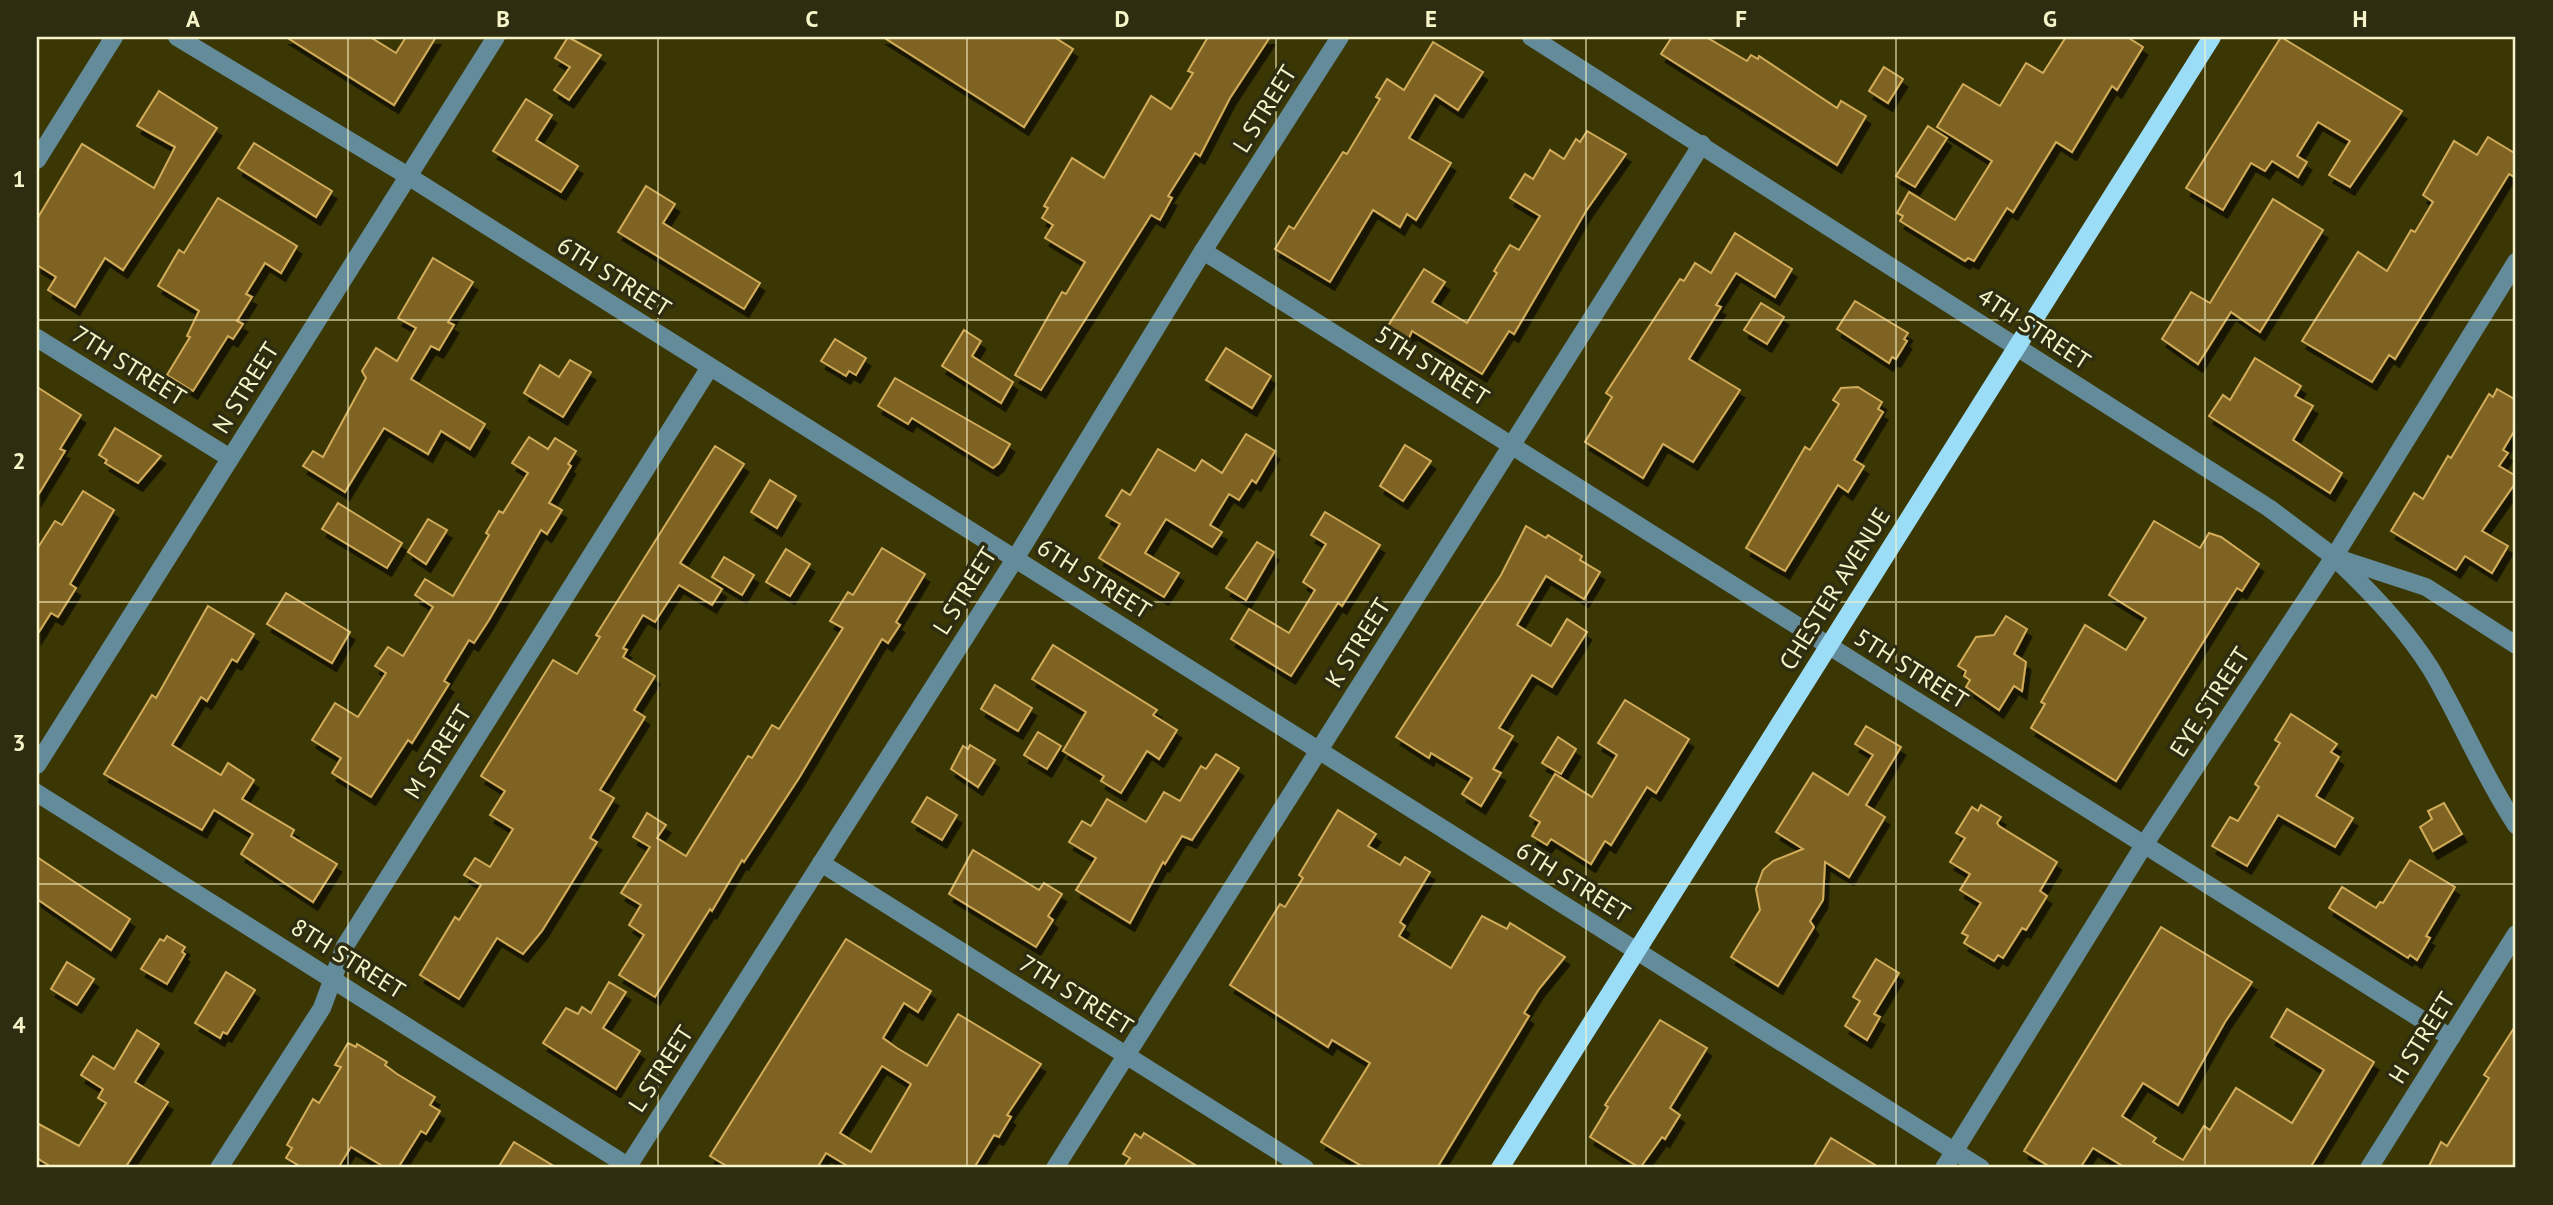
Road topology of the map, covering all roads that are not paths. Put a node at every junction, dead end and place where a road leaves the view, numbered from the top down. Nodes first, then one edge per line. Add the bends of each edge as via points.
1 (114, 37) edge
2 (177, 37) edge
3 (496, 37) edge
4 (1340, 37) edge
5 (1531, 37) edge
6 (2206, 39) edge
7 (1702, 144) junction
8 (37, 160) edge
9 (408, 176) junction
10 (1203, 251) junction
11 (2516, 262) edge
12 (37, 338) edge
13 (2017, 347) junction
14 (710, 367) junction
15 (1511, 445) junction
16 (230, 458) junction
17 (2334, 557) junction
18 (1015, 559) junction
19 (1829, 645) junction
20 (2516, 645) edge
21 (1319, 751) junction
22 (37, 765) edge
23 (37, 793) edge
24 (2516, 825) edge
25 (2144, 845) junction
26 (821, 863) junction
27 (2516, 934) edge
28 (1637, 951) junction
29 (334, 979) junction
30 (2451, 1038) junction
31 (1126, 1056) junction
32 (1955, 1152) junction
33 (219, 1168) edge
34 (629, 1168) edge
35 (1055, 1168) edge
36 (1305, 1168) edge
37 (1500, 1168) edge
38 (1944, 1168) edge
39 (1981, 1168) edge
40 (2369, 1168) edge

1 - 8 street
2 - 9 street, 6TH STREET
3 - 9 street, N STREET
4 - 10 street, L STREET
5 - 7 street, 4TH STREET
6 - 13 main road, CHESTER AVENUE
7 - 13 street, 4TH STREET
7 - 15 street, K STREET
9 - 14 street, 6TH STREET
9 - 16 street, N STREET
10 - 15 street, 5TH STREET
10 - 18 street, L STREET
11 - 17 street, EYE STREET
12 - 16 street, 7TH STREET
13 - 17 street, 4TH STREET via 2269,508
13 - 19 main road, CHESTER AVENUE
14 - 18 street, 6TH STREET
14 - 29 street, M STREET via 345,946
15 - 19 street, 5TH STREET
15 - 21 street, K STREET
16 - 22 street, N STREET
17 - 20 street, 4TH STREET via 2426,587
17 - 24 street via 2392,616 2430,667
17 - 25 street, EYE STREET
18 - 21 street, 6TH STREET
18 - 26 street, L STREET
19 - 25 street, 5TH STREET
19 - 28 main road, CHESTER AVENUE
21 - 28 street, 6TH STREET
21 - 31 street, K STREET
23 - 29 street, 8TH STREET
25 - 30 street, 5TH STREET
25 - 32 street, EYE STREET
26 - 31 street, 7TH STREET
26 - 34 street, L STREET
27 - 30 street, H STREET
28 - 32 street, 6TH STREET
28 - 37 main road, CHESTER AVENUE
29 - 33 street, M STREET via 322,1008
29 - 34 street, 8TH STREET
30 - 40 street, H STREET
31 - 35 street, K STREET
31 - 36 street, 7TH STREET
32 - 38 street, EYE STREET
32 - 39 street, 6TH STREET

